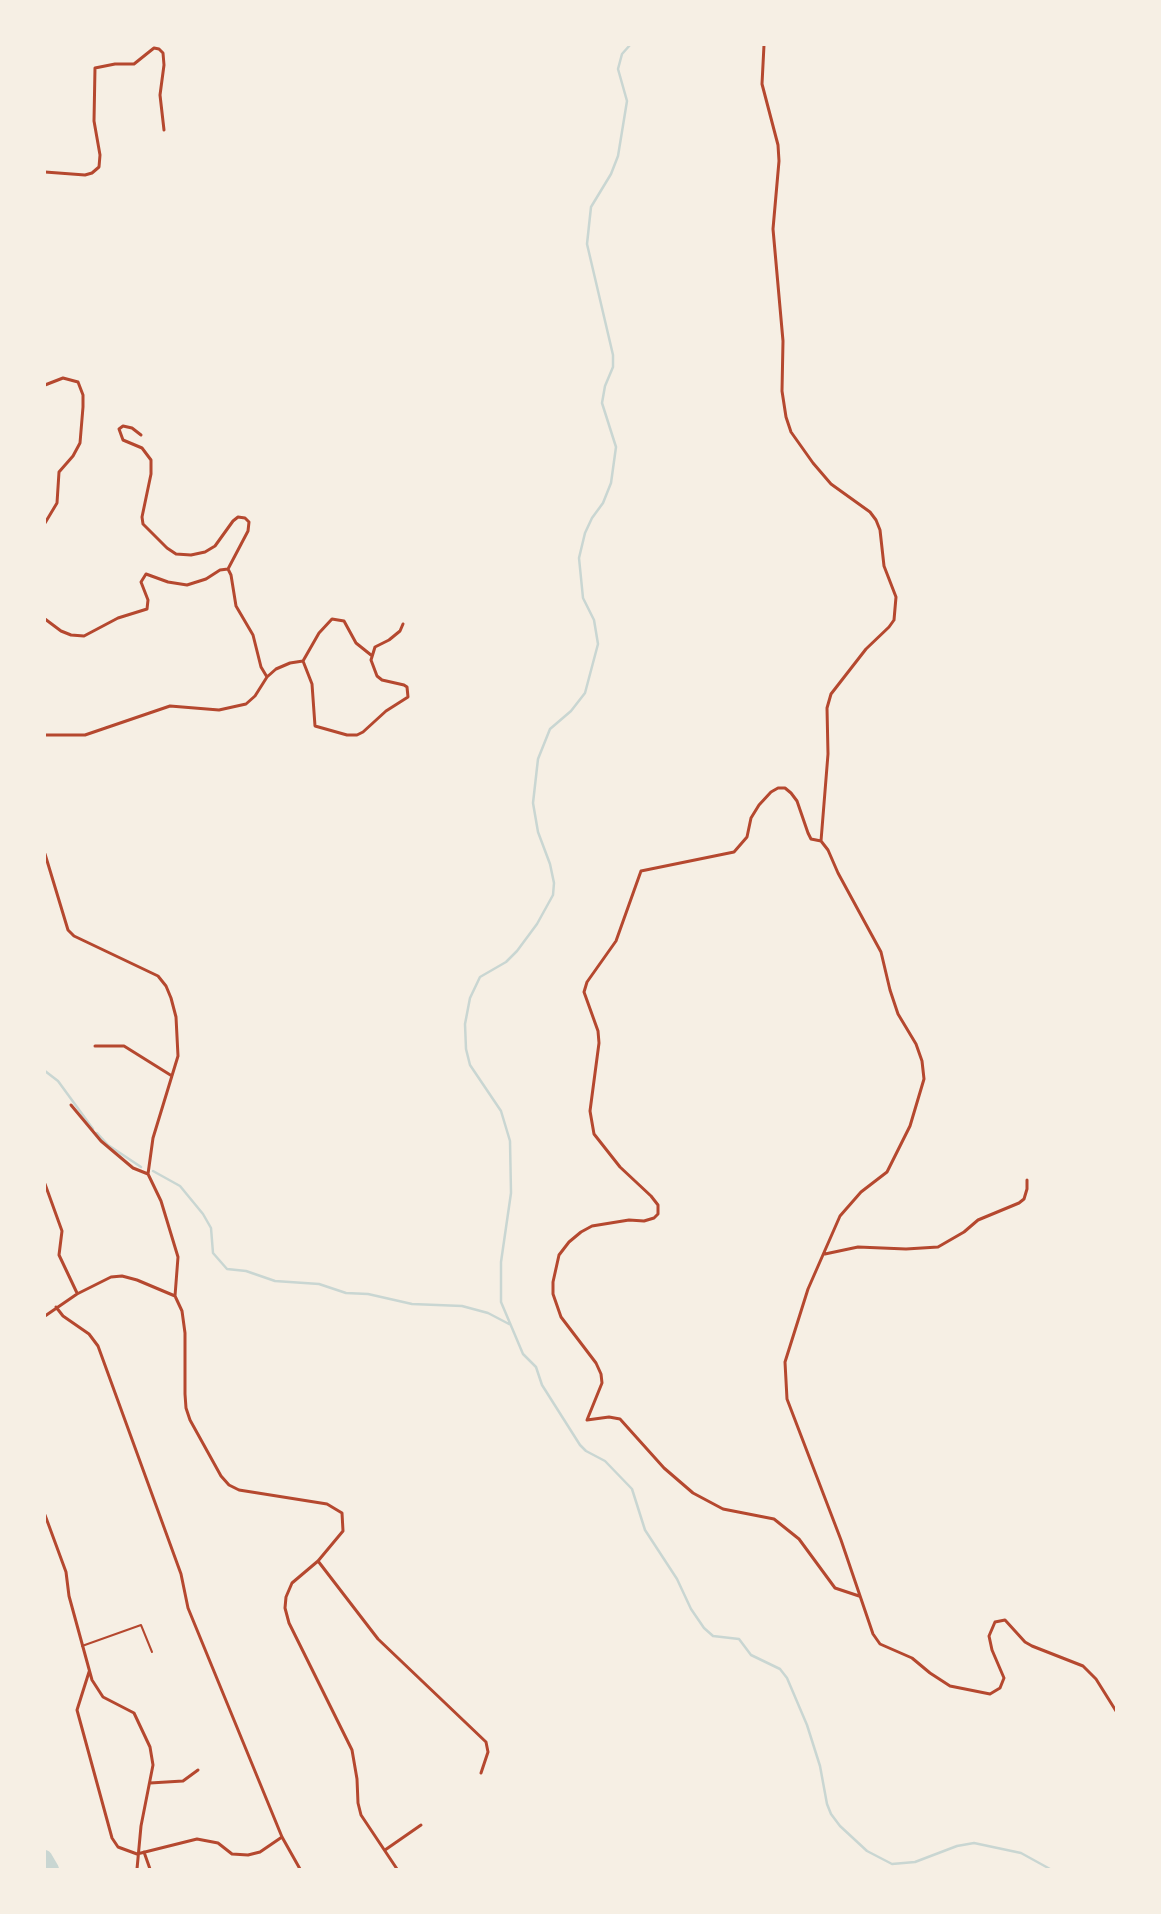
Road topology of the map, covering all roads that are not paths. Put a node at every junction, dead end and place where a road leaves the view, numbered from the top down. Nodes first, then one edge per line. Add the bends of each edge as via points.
1 (764, 45) edge
2 (164, 130) dead end
3 (45, 172) edge
4 (45, 385) edge
5 (141, 435) dead end
6 (45, 523) edge
7 (228, 569) junction
8 (45, 618) edge
9 (403, 624) dead end
10 (372, 655) junction
11 (303, 661) junction
12 (267, 677) junction
13 (45, 735) edge
14 (821, 841) junction
15 (45, 854) edge
16 (95, 1046) dead end
17 (172, 1076) junction
18 (72, 1105) dead end
19 (148, 1174) junction
20 (1027, 1180) dead end
21 (45, 1184) edge
22 (824, 1254) junction
23 (78, 1294) junction
24 (175, 1296) junction
25 (56, 1307) junction
26 (45, 1316) edge
27 (45, 1515) edge
28 (318, 1561) junction
29 (860, 1596) junction
30 (82, 1646) junction
31 (152, 1652) dead end
32 (89, 1672) junction
33 (1116, 1711) edge
34 (198, 1770) dead end
35 (482, 1773) dead end
36 (150, 1783) junction
37 (421, 1825) dead end
38 (282, 1836) junction
39 (385, 1850) junction
40 (144, 1852) junction
41 (138, 1854) junction
42 (137, 1869) edge
43 (150, 1869) edge
44 (300, 1869) edge
45 (397, 1869) edge

1 - 14 street via 762,84 778,153 773,229 786,417 791,432 813,464 831,484 876,520 884,566 896,598 894,620 866,649 831,694 827,708 828,754
2 - 3 street via 160,95 164,53 154,48 134,64 95,68 94,121 99,167 85,175
4 - 6 street via 63,378 78,382 84,407 80,443 59,472 57,503
5 - 7 street via 132,428 123,426 119,429 123,440 146,451 151,460 143,524 176,554 191,555 215,546 233,521 238,517 244,518 249,522 248,531
7 - 8 street via 187,585 173,584 146,574 141,582 148,600 147,609 118,618 84,636 61,631
7 - 12 street via 236,606 253,635 261,667
9 - 10 street via 389,640 375,647
10 - 11 street via 356,643 344,620 332,619 319,633
10 - 11 street via 377,676 404,684 408,697 357,735 315,726 312,684
11 - 12 street via 282,666
12 - 13 street via 256,696 246,704 228,709 170,706 85,735
14 - 22 street via 881,952 898,1014 922,1061 924,1079 910,1126 887,1172 861,1192 840,1216
14 - 29 street via 811,839 791,793 785,788 778,788 759,805 751,818 747,837 734,852 641,870 616,941 587,982 584,992 599,1043 590,1111 594,1134 620,1168 652,1196 658,1204 658,1214 644,1220 592,1226 581,1232 559,1255 554,1268 553,1294 561,1317 602,1374 602,1383 586,1420 620,1419 664,1468 703,1500 723,1509 774,1518 799,1539 835,1588
15 - 17 street via 68,930 74,936 148,969 166,986 176,1017 178,1046
16 - 17 street via 124,1046
17 - 19 street via 153,1138
18 - 19 street via 101,1141 133,1168
19 - 24 street via 161,1201 178,1258
20 - 22 street via 1028,1189 1019,1203 978,1220 938,1248 858,1247
21 - 23 street via 62,1232 59,1255
22 - 29 street via 808,1288 785,1362 787,1399
23 - 24 street via 111,1277 122,1276
23 - 25 street
24 - 28 street via 182,1311 185,1333 186,1408 195,1428 221,1476 234,1488 327,1504 338,1509 344,1518 343,1531
25 - 26 street
25 - 38 street via 63,1316 89,1334 98,1346 181,1574 188,1608
27 - 30 street via 66,1572
28 - 35 street via 378,1639 486,1742 488,1752
28 - 39 street via 292,1584 285,1608 289,1623 352,1750 361,1815
29 - 33 street via 873,1634 880,1644 912,1658 950,1686 984,1694 1000,1688 1004,1683 1004,1673 992,1650 990,1636 995,1622 1005,1620 1025,1642 1083,1666 1096,1679
30 - 31 lane via 140,1624
30 - 32 street
32 - 36 street via 103,1697 130,1710 139,1721 152,1756
32 - 41 street via 76,1710 114,1844
34 - 36 street via 188,1780
36 - 41 street
37 - 39 street
38 - 40 street via 254,1855 232,1854 218,1843 197,1839
38 - 44 street
39 - 45 street
40 - 41 street
40 - 43 street
41 - 42 street

